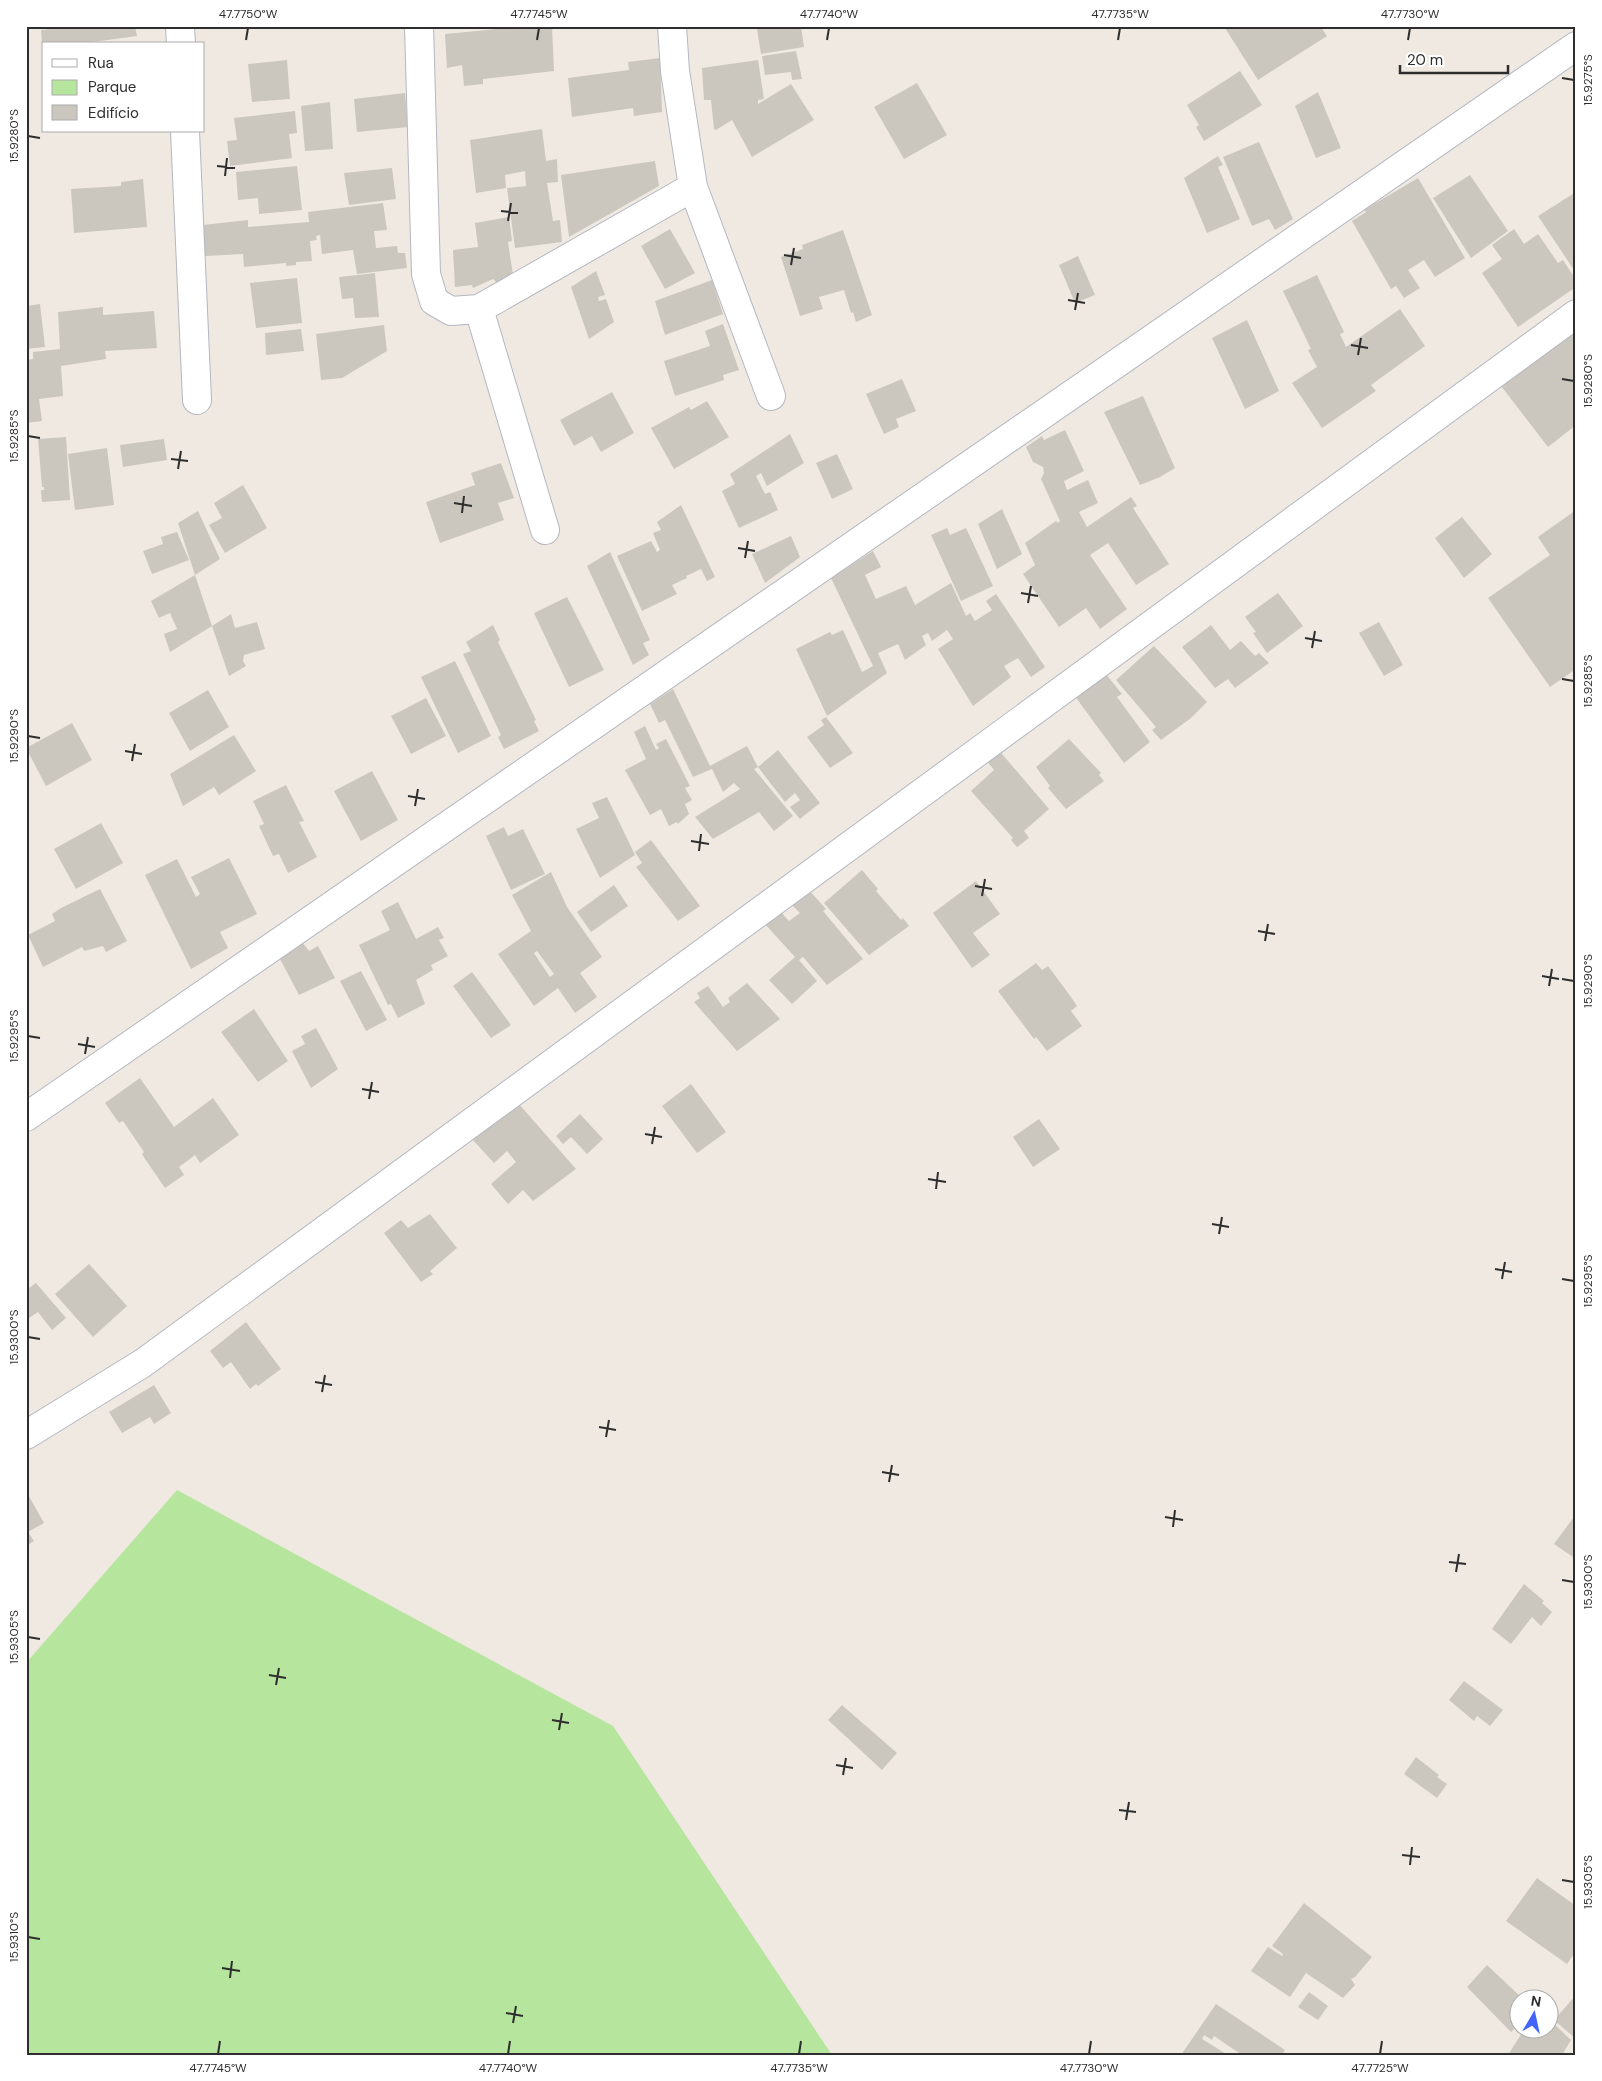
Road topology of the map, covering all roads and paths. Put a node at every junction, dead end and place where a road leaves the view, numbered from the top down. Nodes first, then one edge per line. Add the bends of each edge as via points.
1 (180, 26) edge
2 (418, 26) edge
3 (672, 26) edge
4 (181, 42) edge
5 (1576, 46) edge
6 (184, 132) edge
7 (693, 187) junction
8 (479, 309) junction
9 (1576, 314) edge
10 (771, 396) dead end
11 (197, 400) dead end
12 (545, 530) dead end
13 (26, 1116) edge
14 (26, 1435) edge

1 - 4 street
2 - 8 street via 426,274 434,301 451,311
3 - 7 street via 675,71
5 - 13 street
6 - 11 street
7 - 8 street
7 - 10 street
8 - 12 street
9 - 14 street via 143,1363

